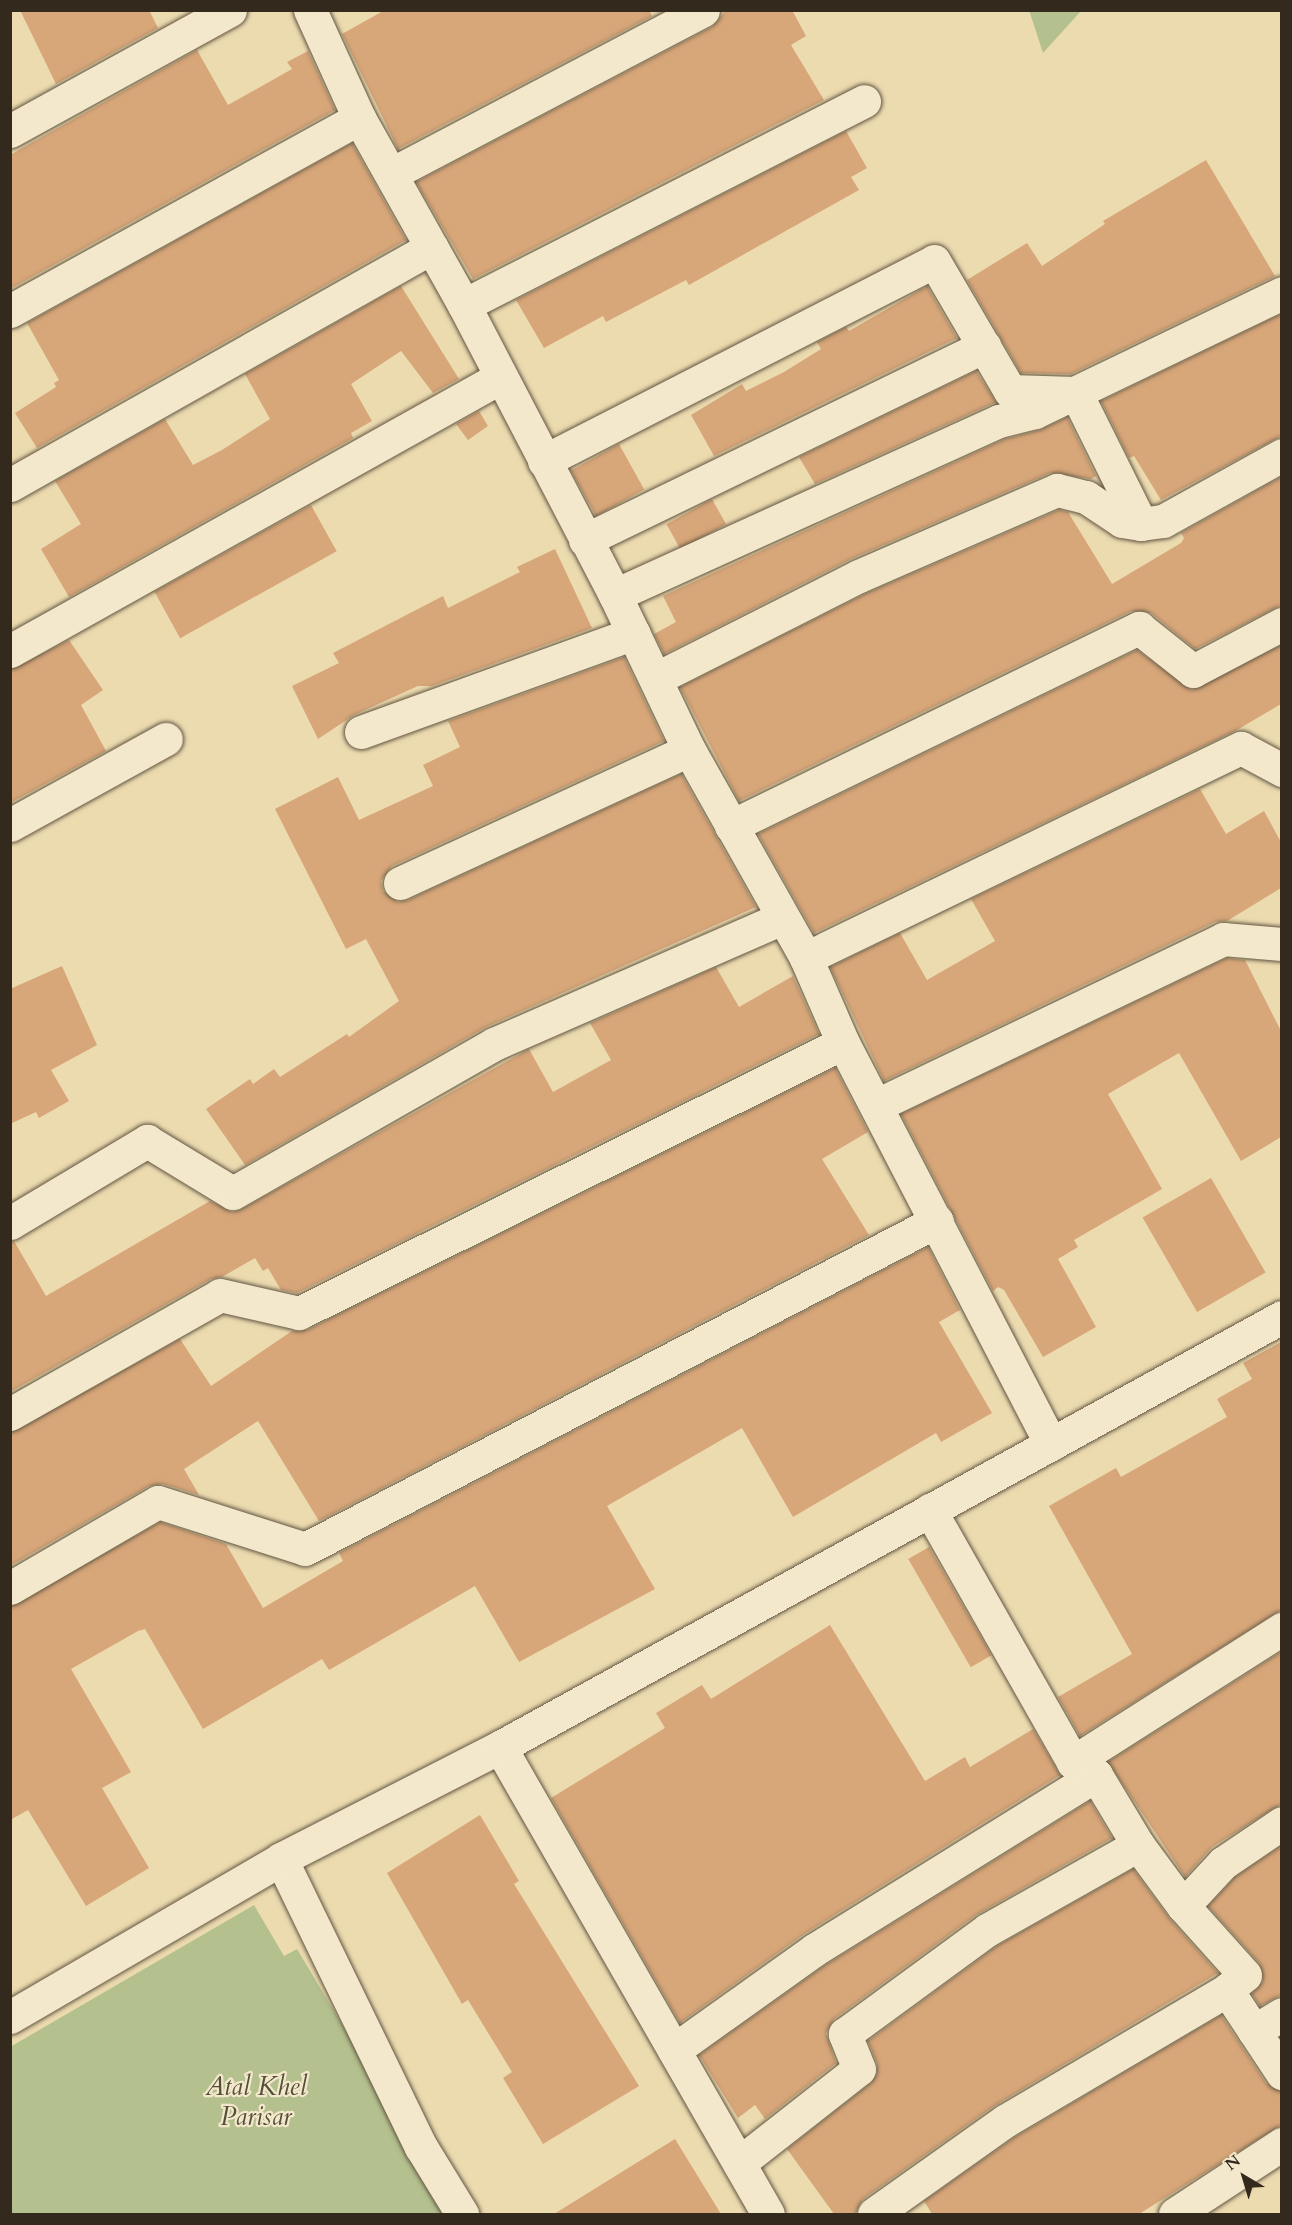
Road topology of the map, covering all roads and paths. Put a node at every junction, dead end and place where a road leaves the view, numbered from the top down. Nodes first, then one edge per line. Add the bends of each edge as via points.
1 (230, 10) edge
2 (703, 10) edge
3 (322, 14) edge
4 (864, 101) dead end
5 (359, 118) junction
6 (10, 131) edge
7 (393, 173) junction
8 (432, 247) junction
9 (1281, 292) edge
10 (464, 305) junction
11 (10, 311) edge
12 (984, 346) junction
13 (500, 378) junction
14 (1076, 393) junction
15 (1281, 455) edge
16 (544, 461) junction
17 (10, 484) edge
18 (1141, 524) junction
19 (585, 540) junction
20 (615, 595) junction
21 (1281, 624) edge
22 (634, 633) junction
23 (10, 651) edge
24 (657, 678) junction
25 (361, 732) dead end
26 (166, 739) dead end
27 (689, 750) junction
28 (1281, 770) edge
29 (10, 825) edge
30 (731, 825) junction
31 (400, 883) dead end
32 (782, 918) junction
33 (1281, 944) edge
34 (807, 958) junction
35 (843, 1043) junction
36 (878, 1105) junction
37 (937, 1221) junction
38 (10, 1224) edge
39 (1281, 1317) edge
40 (10, 1414) edge
41 (1051, 1444) junction
42 (930, 1510) junction
43 (10, 1588) edge
44 (1281, 1629) edge
45 (500, 1747) junction
46 (1085, 1769) junction
47 (1281, 1823) edge
48 (1138, 1845) junction
49 (281, 1859) junction
50 (1183, 1906) junction
51 (1227, 1990) junction
52 (1281, 2014) edge
53 (11, 2017) edge
54 (1254, 2031) junction
55 (674, 2050) junction
56 (1281, 2073) edge
57 (1281, 2144) edge
58 (739, 2163) junction
59 (462, 2214) edge
60 (768, 2214) edge
61 (874, 2214) edge
62 (1174, 2214) edge

1 - 6 street
2 - 7 street
3 - 5 street
4 - 10 street
5 - 7 street
5 - 11 street
7 - 8 street
8 - 10 street
8 - 17 street
9 - 14 street
10 - 13 street
12 - 14 street via 1010,391
12 - 16 street via 934,261
12 - 19 street
13 - 16 street
13 - 23 street
14 - 18 street
14 - 20 street via 1035,412 999,421
15 - 18 street via 1163,521
16 - 19 street
18 - 24 street via 1122,521 1086,497 1057,490 859,576
19 - 20 street
20 - 22 street
21 - 30 street via 1193,671 1139,628
22 - 24 street
22 - 25 street
24 - 27 street
26 - 29 street
27 - 30 street
27 - 31 street
28 - 34 street via 1241,748
30 - 32 street
32 - 34 street
32 - 38 street via 494,1044 233,1193 147,1141
33 - 36 street via 1223,939
34 - 35 street
35 - 36 street
35 - 40 street via 299,1313 220,1295
36 - 37 street
37 - 41 street
37 - 43 street via 305,1550 158,1502
39 - 41 street
41 - 42 street
42 - 45 street
42 - 46 street
44 - 46 street
45 - 49 street
45 - 55 street
46 - 48 street
46 - 55 street via 814,1950
47 - 50 street via 1223,1863
48 - 50 street
48 - 58 street via 987,1930 845,2034 859,2069
49 - 53 street
49 - 59 street via 415,2136
50 - 51 street via 1245,1975
51 - 54 street
51 - 61 street via 1005,2121
52 - 54 street
54 - 56 street
55 - 58 street
57 - 62 street
58 - 60 street

